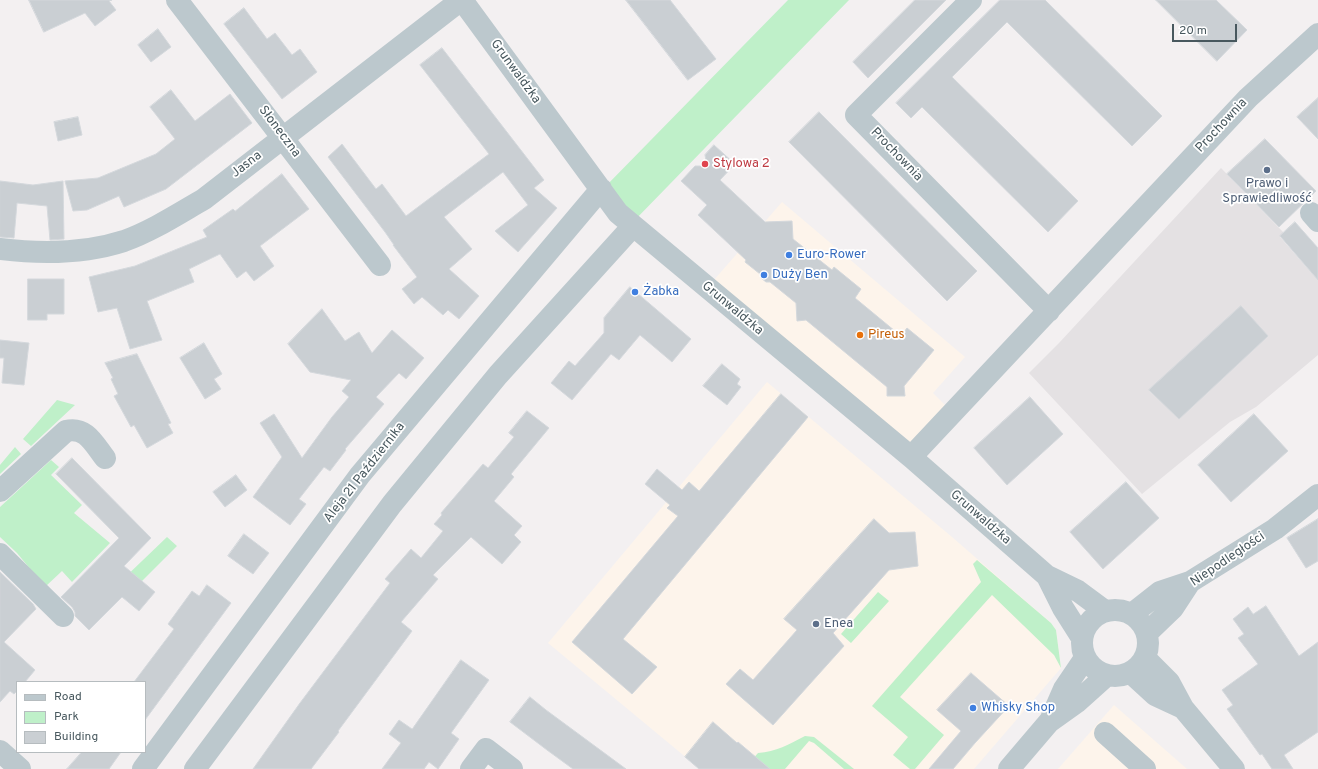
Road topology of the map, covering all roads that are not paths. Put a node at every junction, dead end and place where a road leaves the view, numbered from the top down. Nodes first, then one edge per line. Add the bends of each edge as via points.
1 (178, 0) edge
2 (462, 0) edge
3 (971, 0) edge
4 (1318, 34) edge
5 (283, 138) junction
6 (601, 189) junction
7 (633, 226) junction
8 (0, 249) edge
9 (380, 265) dead end
10 (1048, 311) junction
11 (911, 457) junction
12 (105, 458) dead end
13 (0, 492) edge
14 (1318, 495) edge
15 (0, 554) edge
16 (1047, 576) junction
17 (1190, 582) junction
18 (1105, 611) junction
19 (1132, 614) junction
20 (63, 616) dead end
21 (1147, 634) junction
22 (1083, 648) junction
23 (1146, 658) junction
24 (1131, 673) junction
25 (1106, 676) junction
26 (1183, 708) junction
27 (1049, 722) junction
28 (1105, 733) dead end
29 (0, 751) edge
30 (20, 769) edge
31 (143, 769) edge
32 (196, 769) edge
33 (471, 769) edge
34 (512, 769) edge
35 (1009, 769) edge
36 (1145, 769) edge
37 (1234, 769) edge

1 - 5 street, Słoneczna
2 - 5 street, Jasna
2 - 6 street, Grunwaldzka
3 - 10 street, Prochownia via 856,115
4 - 10 street, Prochownia via 1248,98
5 - 8 street, Jasna via 204,199 147,232 95,248 21,252
5 - 9 street, Słoneczna
6 - 7 street, Grunwaldzka via 618,213
6 - 31 street, Aleja 21 Października via 360,475
7 - 11 street, Grunwaldzka
7 - 32 street via 498,375 392,504
10 - 11 street, Prochownia
11 - 16 street, Grunwaldzka
12 - 13 street via 83,432 66,431
14 - 17 street, Niepodległości via 1275,529
15 - 20 street
16 - 18 street, Grunwaldzka via 1078,591
16 - 22 street, Grunwaldzka
17 - 19 street via 1160,592
17 - 21 street, Niepodległości via 1172,608
18 - 19 street via 1126,611
18 - 22 street via 1090,621 1085,629
19 - 21 street via 1141,622
21 - 23 street
22 - 25 street via 1090,666
22 - 27 street
23 - 24 street
23 - 26 street via 1169,682
24 - 25 street
24 - 26 street via 1155,695
25 - 27 street via 1077,702
26 - 37 street
27 - 35 street
28 - 36 street
29 - 30 street
33 - 34 street via 486,749

